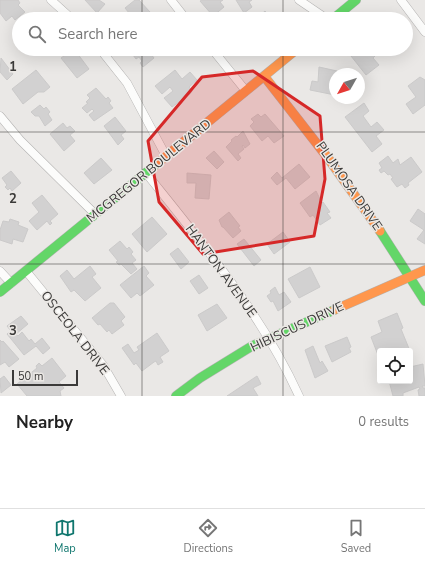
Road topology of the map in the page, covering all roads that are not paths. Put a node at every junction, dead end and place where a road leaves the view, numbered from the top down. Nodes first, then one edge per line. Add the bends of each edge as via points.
1 (51, 0) edge
2 (171, 0) edge
3 (299, 0) edge
4 (356, 0) edge
5 (401, 0) edge
6 (64, 12) edge
7 (180, 12) edge
8 (317, 12) edge
9 (341, 12) edge
10 (410, 12) edge
11 (413, 16) edge
12 (425, 32) edge
13 (106, 56) edge
14 (218, 56) edge
15 (288, 56) edge
16 (264, 76) junction
17 (246, 91) junction
18 (0, 116) edge
19 (166, 156) junction
20 (146, 173) junction
21 (95, 214) junction
22 (425, 270) edge
23 (0, 271) edge
24 (26, 271) junction
25 (410, 276) junction
26 (11, 283) junction
27 (0, 292) edge
28 (425, 301) edge
29 (269, 339) junction
30 (121, 396) edge
31 (176, 396) edge
32 (299, 396) edge

1 - 6 street
2 - 7 street
3 - 8 street
4 - 9 street
5 - 10 street
11 - 12 street
13 - 19 street via 127,82
14 - 17 street
15 - 16 street, MCGREGOR BOULEVARD
16 - 17 street, MCGREGOR BOULEVARD
16 - 25 street, PLUMOSA DRIVE via 334,164
17 - 19 street, MCGREGOR BOULEVARD
18 - 21 street via 20,140
19 - 20 street, MCGREGOR BOULEVARD
20 - 21 street, MCGREGOR BOULEVARD
20 - 29 street, HANTON AVENUE via 232,283
21 - 24 street, MCGREGOR BOULEVARD
22 - 25 street, HIBISCUS DRIVE
23 - 26 street
24 - 26 street, MCGREGOR BOULEVARD
24 - 30 street, OSCEOLA DRIVE via 103,365
25 - 28 street, PLUMOSA DRIVE
25 - 29 street, HIBISCUS DRIVE
26 - 27 street, MCGREGOR BOULEVARD
29 - 31 street, HIBISCUS DRIVE via 252,346
29 - 32 street, HANTON AVENUE

